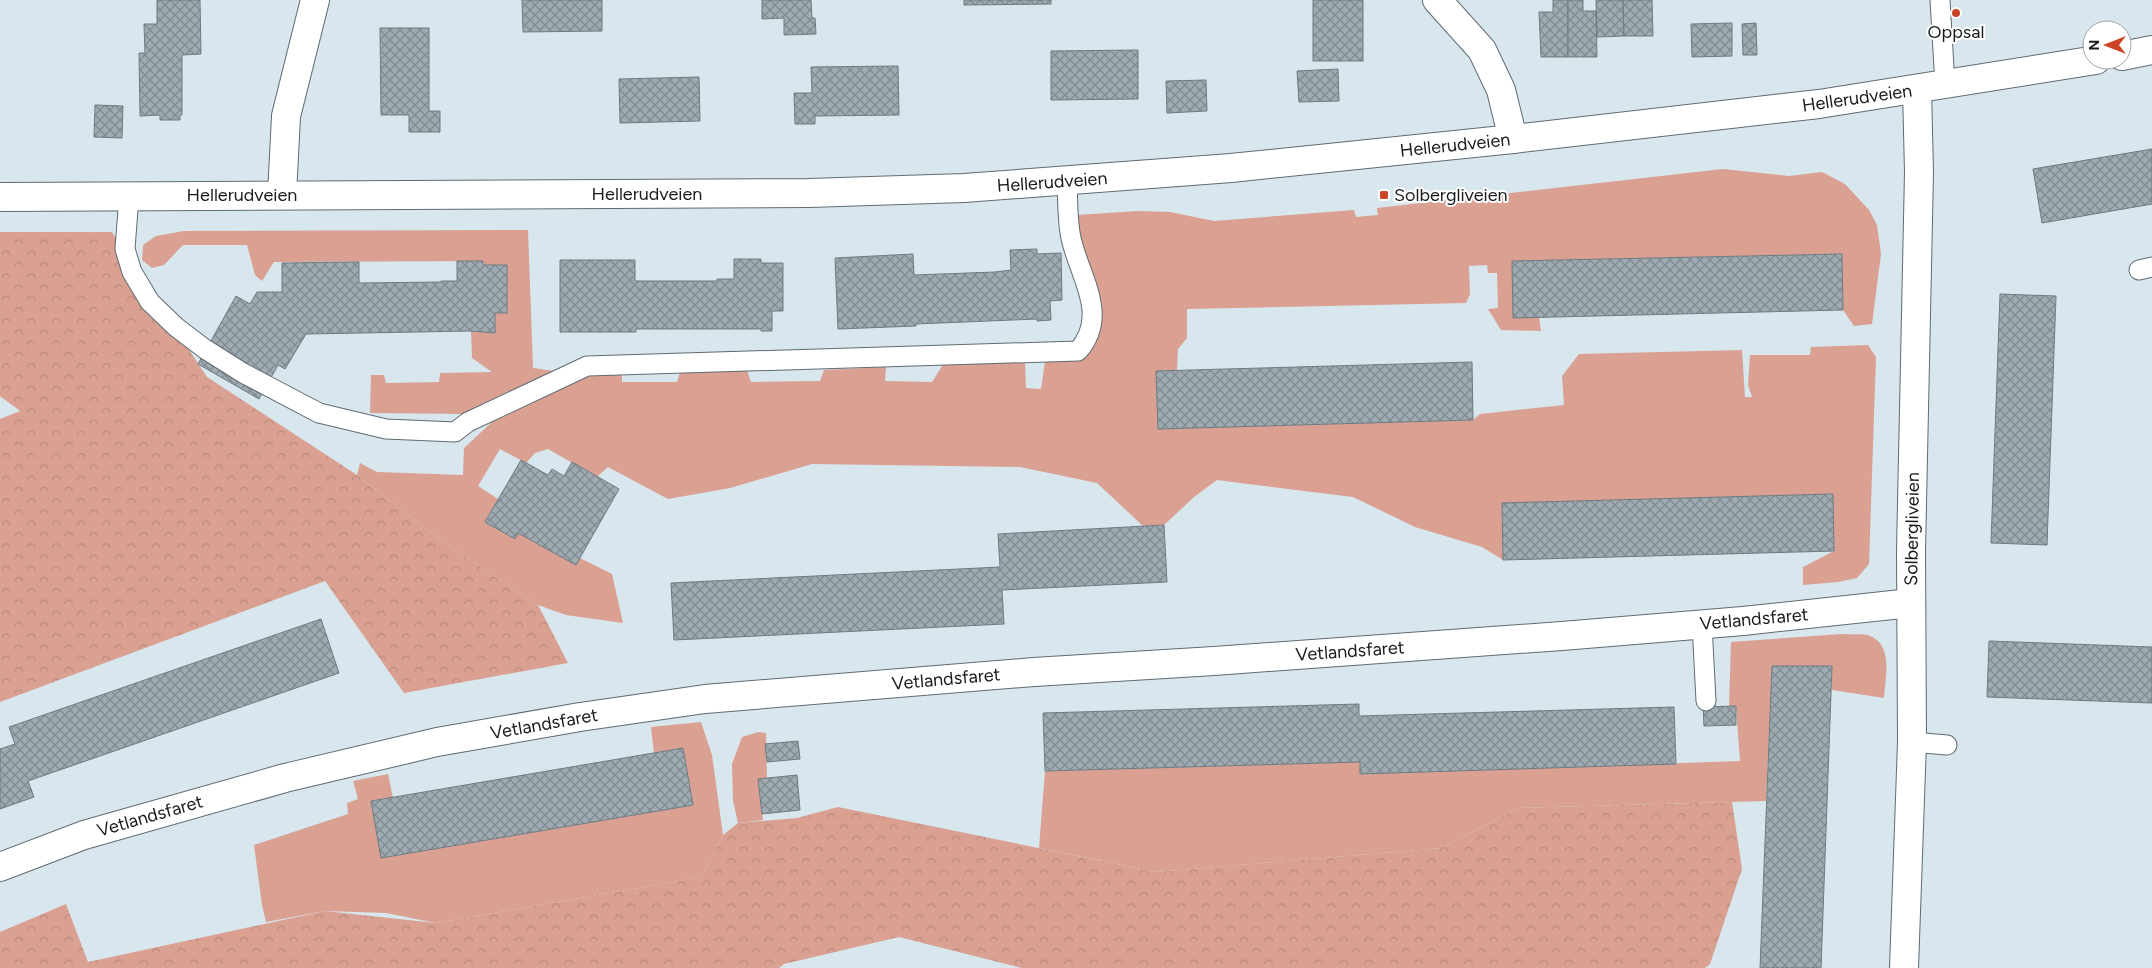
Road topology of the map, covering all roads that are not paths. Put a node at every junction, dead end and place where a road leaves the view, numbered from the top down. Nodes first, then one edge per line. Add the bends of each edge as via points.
1 (315, 0) edge
2 (1437, 0) edge
3 (1940, 0) edge
4 (2152, 50) edge
5 (2132, 54) edge
6 (2082, 62) edge
7 (1945, 85) junction
8 (1917, 90) junction
9 (1513, 139) junction
10 (1067, 181) junction
11 (282, 195) junction
12 (0, 196) edge
13 (129, 196) junction
14 (1911, 603) junction
15 (1702, 624) junction
16 (1706, 701) dead end
17 (1912, 742) junction
18 (1947, 745) dead end
19 (0, 867) edge
20 (1904, 968) edge

1 - 11 street via 286,116
2 - 9 street via 1482,50 1501,90
3 - 7 lane
4 - 5 street
6 - 7 street, Hellerudveien
7 - 8 street, Hellerudveien
8 - 9 street, Hellerudveien
8 - 14 street, Solbergliveien
9 - 10 street, Hellerudveien
10 - 11 street, Hellerudveien via 818,193
10 - 13 lane via 1071,238 1092,306 1092,324 1087,341 1078,351 587,366 468,422 455,432 386,429 319,413 205,349 150,302 132,272 125,249
11 - 13 street, Hellerudveien
12 - 13 street, Hellerudveien
14 - 15 street, Vetlandsfaret
14 - 17 street, Solbergliveien
15 - 16 lane
15 - 19 street, Vetlandsfaret via 1015,673 705,699 618,711 437,742 285,778 84,835
17 - 18 lane
17 - 20 street, Solbergliveien

